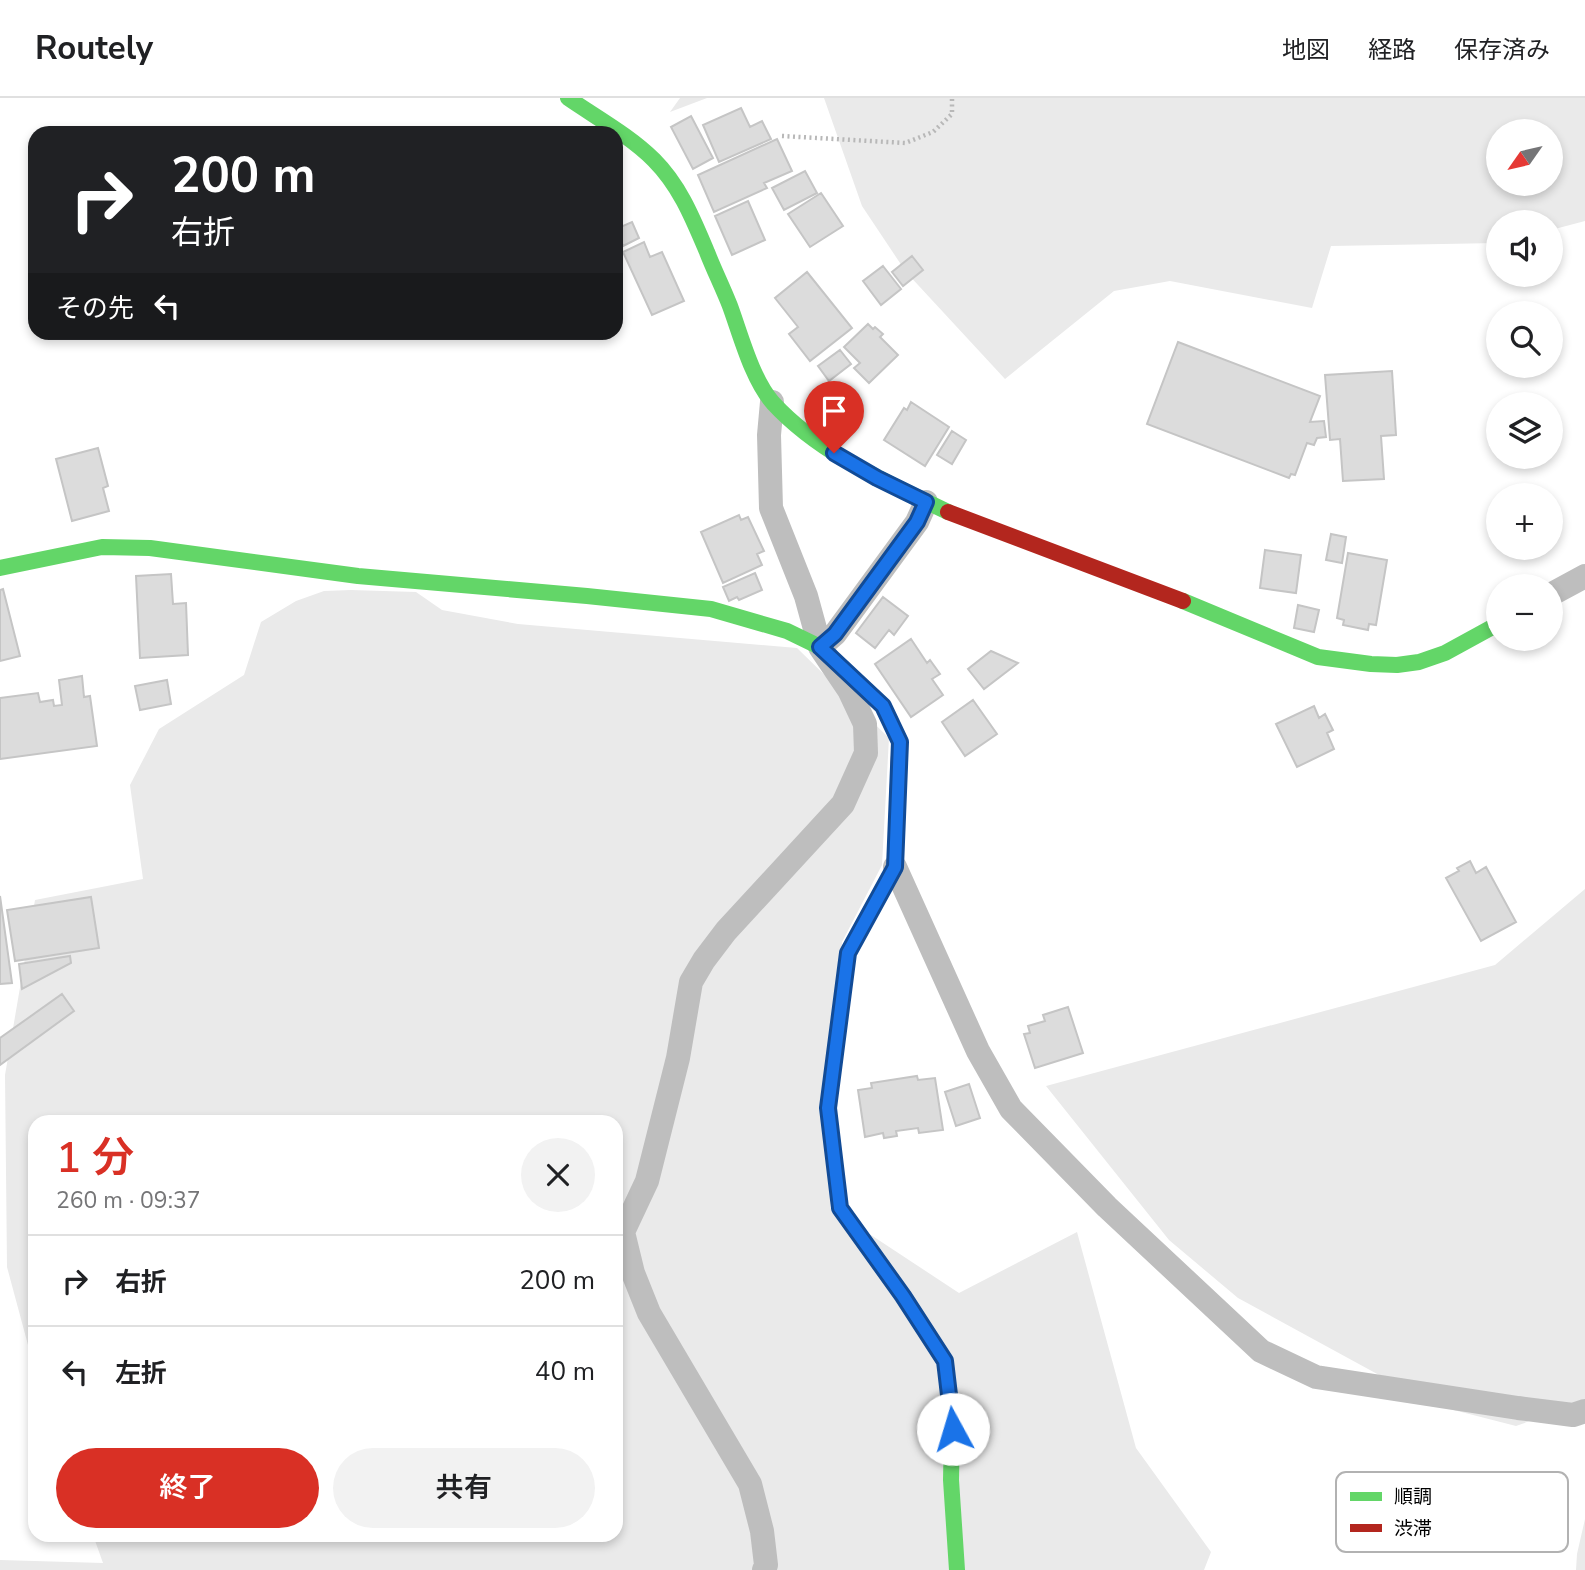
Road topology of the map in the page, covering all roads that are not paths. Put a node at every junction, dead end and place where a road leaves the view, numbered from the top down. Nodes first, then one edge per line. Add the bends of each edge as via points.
1 (568, 98) edge
2 (609, 126) edge
3 (623, 136) edge
4 (772, 402) junction
5 (926, 502) junction
6 (0, 568) edge
7 (1585, 576) edge
8 (1563, 588) edge
9 (1486, 631) edge
10 (820, 647) junction
11 (895, 867) junction
12 (1585, 1411) edge
13 (764, 1570) edge
14 (957, 1570) edge

1 - 2 street
3 - 4 street via 671,179 688,208 758,382
4 - 5 street via 813,440
4 - 10 street via 771,508 806,596
5 - 9 street via 1318,657 1371,664 1419,662
5 - 10 street via 917,522 835,634
6 - 10 street via 102,547 150,548 358,576 711,610 787,631
7 - 8 street
10 - 11 street via 883,706 900,742
10 - 13 street via 849,690 864,724 866,753 843,804 726,931 691,982 678,1058 647,1181 623,1232 649,1313 750,1483 762,1531
11 - 12 street via 978,1051 1011,1109 1107,1207 1261,1351 1316,1377 1573,1415
11 - 14 street via 848,953 828,1108 840,1208 945,1361 953,1429 951,1492

